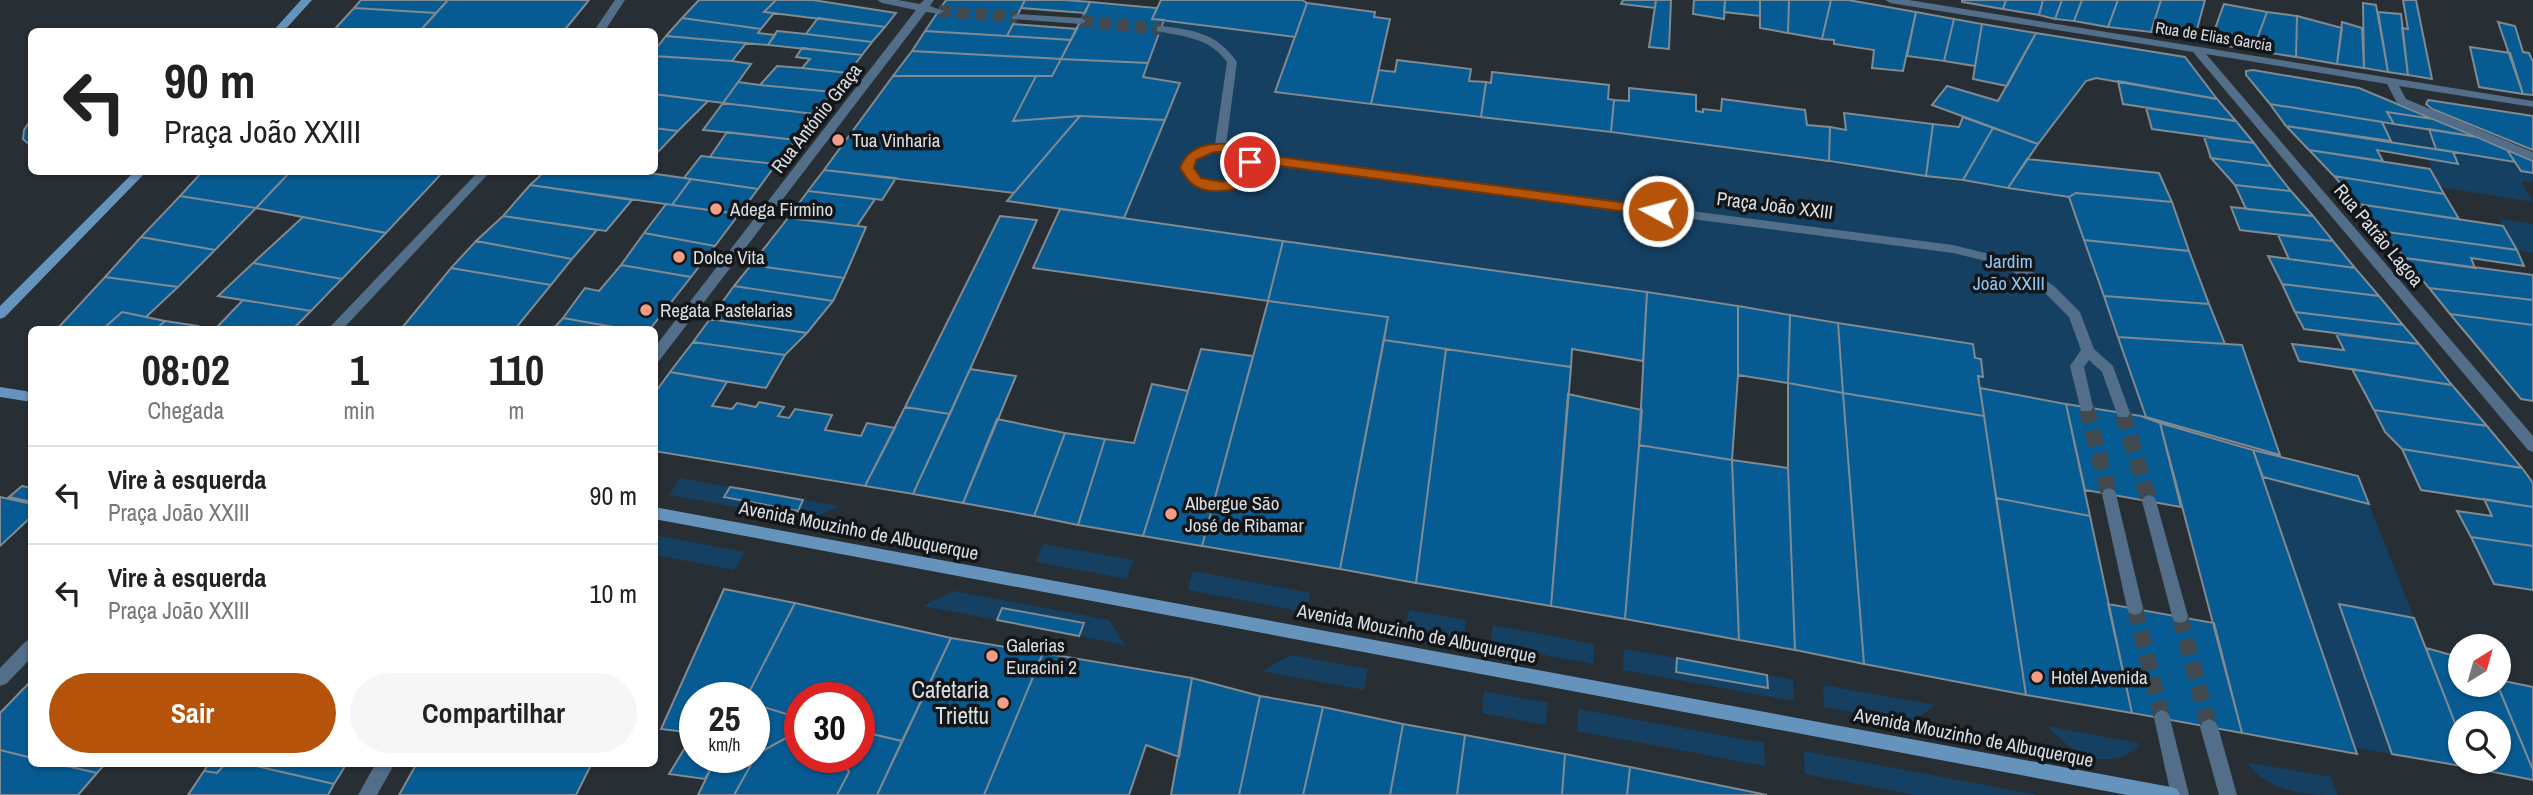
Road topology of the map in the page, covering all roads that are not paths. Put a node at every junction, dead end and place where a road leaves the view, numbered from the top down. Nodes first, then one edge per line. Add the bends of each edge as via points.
1 (307, 0) edge
2 (620, 0) edge
3 (882, 0) edge
4 (1890, 0) edge
5 (1919, 2) edge
6 (927, 3) edge
7 (939, 11) tunnel mouth
8 (1017, 16) tunnel mouth
9 (1081, 21) tunnel mouth
10 (281, 28) edge
11 (601, 28) edge
12 (1161, 29) tunnel mouth
13 (2196, 48) junction
14 (2392, 82) junction
15 (2533, 104) edge
16 (1220, 147) junction
17 (2533, 156) edge
18 (1247, 157) junction
19 (138, 175) edge
20 (481, 175) edge
21 (0, 314) edge
22 (338, 326) edge
23 (2088, 351) junction
24 (658, 353) edge
25 (0, 392) edge
26 (28, 396) edge
27 (2086, 407) tunnel mouth
28 (2123, 413) tunnel mouth
29 (2533, 446) edge
30 (2109, 494) tunnel mouth
31 (2149, 501) tunnel mouth
32 (658, 514) edge
33 (2135, 608) tunnel mouth
34 (2180, 617) tunnel mouth
35 (28, 650) edge
36 (0, 679) edge
37 (2162, 718) tunnel mouth
38 (2209, 727) tunnel mouth
39 (384, 767) edge
40 (367, 795) edge
41 (2171, 795) edge
42 (2180, 795) edge
43 (2228, 795) edge

1 - 10 main road
2 - 11 street
3 - 6 street
4 - 5 street, Rua de Elias Garcia
5 - 13 street, Rua de Elias Garcia
6 - 7 street
6 - 24 street, Rua António Graça
8 - 9 street
12 - 16 street via 1203,36 1232,62
13 - 14 street, Rua de Elias Garcia
13 - 29 street, Rua Patrão Lagoa
14 - 15 street, Rua de Elias Garcia
14 - 17 street via 2401,101
16 - 18 street, Praça João XXIII
16 - 18 street via 1190,158 1187,168 1191,177 1208,186 1231,185 1247,176
18 - 23 street, Praça João XXIII via 1952,249 2020,270 2049,289 2076,315
19 - 21 main road
20 - 22 street
23 - 27 street via 2077,366
23 - 28 street, Praça João XXIII via 2108,370
25 - 26 main road
30 - 33 street
31 - 34 street
32 - 41 main road, Avenida Mouzinho de Albuquerque
35 - 36 street
37 - 42 street
38 - 43 street
39 - 40 street

